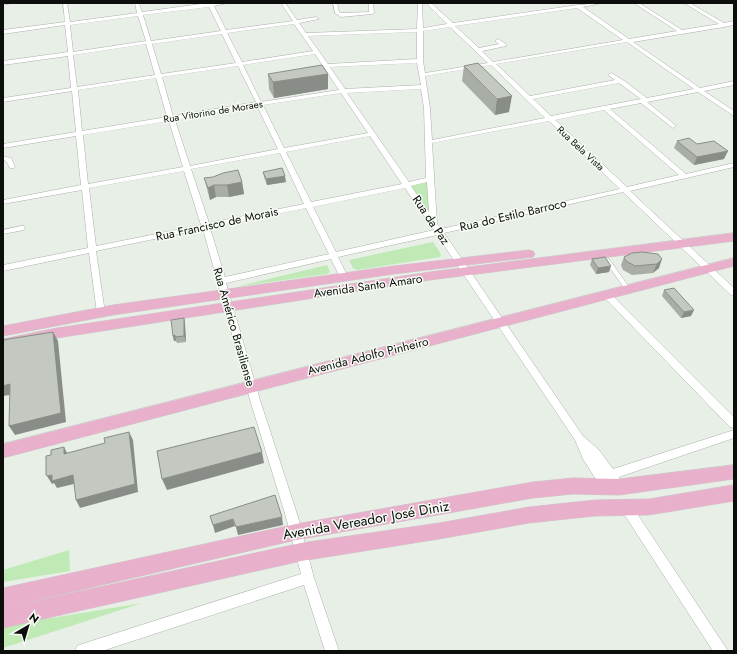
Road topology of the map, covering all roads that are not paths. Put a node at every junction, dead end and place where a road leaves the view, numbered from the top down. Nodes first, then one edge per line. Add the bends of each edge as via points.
1 (10, 3) edge
2 (65, 3) edge
3 (137, 3) edge
4 (225, 3) edge
5 (282, 3) edge
6 (335, 3) edge
7 (371, 3) edge
8 (420, 3) edge
9 (428, 3) edge
10 (599, 3) edge
11 (636, 3) edge
12 (686, 3) edge
13 (3, 4) edge
14 (210, 4) edge
15 (578, 6) junction
16 (140, 14) junction
17 (316, 19) dead end
18 (296, 22) junction
19 (67, 23) junction
20 (734, 23) edge
21 (451, 25) junction
22 (724, 25) junction
23 (419, 30) junction
24 (3, 32) edge
25 (224, 32) junction
26 (682, 32) junction
27 (304, 35) junction
28 (498, 40) dead end
29 (628, 41) junction
30 (148, 42) junction
31 (478, 50) junction
32 (316, 52) junction
33 (70, 53) junction
34 (420, 61) junction
35 (3, 63) edge
36 (492, 63) junction
37 (240, 64) junction
38 (326, 66) junction
39 (423, 75) junction
40 (611, 75) dead end
41 (158, 77) junction
42 (620, 82) junction
43 (734, 83) edge
44 (424, 87) junction
45 (74, 90) junction
46 (343, 90) junction
47 (699, 90) junction
48 (529, 98) junction
49 (3, 100) edge
50 (645, 101) junction
51 (260, 103) junction
52 (605, 108) junction
53 (734, 114) edge
54 (171, 118) junction
55 (551, 119) junction
56 (673, 126) dead end
57 (80, 133) junction
58 (372, 134) junction
59 (429, 142) junction
60 (3, 146) edge
61 (283, 150) junction
62 (3, 158) edge
63 (734, 165) edge
64 (12, 167) dead end
65 (187, 168) junction
66 (684, 176) junction
67 (430, 179) junction
68 (407, 185) junction
69 (85, 186) junction
70 (626, 190) junction
71 (3, 202) edge
72 (310, 205) junction
73 (205, 226) junction
74 (21, 228) dead end
75 (437, 229) junction
76 (734, 229) edge
77 (3, 232) edge
78 (734, 237) edge
79 (679, 240) junction
80 (92, 250) junction
81 (602, 254) junction
82 (334, 255) junction
83 (734, 262) edge
84 (462, 266) junction
85 (3, 268) edge
86 (708, 268) junction
87 (221, 280) junction
88 (347, 283) junction
89 (627, 288) junction
90 (734, 292) edge
91 (606, 294) junction
92 (227, 300) junction
93 (101, 313) junction
94 (500, 322) junction
95 (3, 331) edge
96 (3, 344) edge
97 (251, 385) junction
98 (734, 424) edge
99 (734, 434) edge
100 (3, 451) edge
101 (734, 472) edge
102 (613, 483) junction
103 (734, 493) edge
104 (626, 507) junction
105 (296, 532) junction
106 (301, 552) junction
107 (308, 578) junction
108 (3, 598) edge
109 (3, 618) edge
110 (82, 651) edge
111 (332, 651) edge
112 (721, 651) edge

1 - 13 street
2 - 19 street
3 - 16 street, Rua Américo Brasiliense
4 - 14 street
5 - 18 street, Rua da Paz
6 - 7 street via 337,13 341,14 373,12
8 - 23 street
9 - 21 street, Rua Bela Vista
10 - 15 street
11 - 26 street
12 - 22 street
14 - 16 street
14 - 25 street
15 - 21 street
15 - 29 street
16 - 19 street
16 - 30 street, Rua Américo Brasiliense
17 - 18 street
18 - 25 street
18 - 27 street, Rua da Paz
19 - 24 street
19 - 33 street
20 - 22 street
21 - 23 street
21 - 31 street, Rua Bela Vista
22 - 26 street
23 - 27 street
23 - 34 street
25 - 30 street
25 - 37 street
26 - 29 street
27 - 32 street, Rua da Paz
28 - 31 street via 504,45
29 - 36 street
29 - 47 street
30 - 33 street
30 - 41 street, Rua Américo Brasiliense
31 - 36 street, Rua Bela Vista
32 - 37 street
32 - 38 street, Rua da Paz
33 - 35 street
33 - 45 street
34 - 38 street
34 - 39 street
36 - 39 street
36 - 48 street, Rua Bela Vista
37 - 41 street
37 - 51 street
38 - 46 street, Rua da Paz
39 - 44 street
40 - 42 street
41 - 45 street
41 - 54 street, Rua Américo Brasiliense
42 - 48 street
42 - 50 street
43 - 47 street
44 - 46 street, Rua Vitorino de Moraes
44 - 59 street
45 - 49 street
45 - 57 street
46 - 51 street, Rua Vitorino de Moraes
46 - 58 street, Rua da Paz
47 - 50 street
47 - 53 street
48 - 55 street, Rua Bela Vista
50 - 52 street
50 - 56 street
51 - 54 street, Rua Vitorino de Moraes
51 - 61 street
52 - 55 street
52 - 66 street
54 - 57 street, Rua Vitorino de Moraes
54 - 65 street, Rua Américo Brasiliense
55 - 59 street
55 - 70 street, Rua Bela Vista
57 - 60 street, Rua Vitorino de Moraes
57 - 69 street
58 - 61 street
58 - 68 street, Rua da Paz
59 - 67 street
61 - 65 street
61 - 72 street
62 - 64 street via 9,159
63 - 66 street, Rua do Estilo Barroco
65 - 69 street
65 - 73 street, Rua Américo Brasiliense
66 - 70 street, Rua do Estilo Barroco
67 - 68 street, Rua Francisco de Morais
67 - 75 street
68 - 72 street, Rua Francisco de Morais
68 - 75 street, Rua da Paz
69 - 71 street
69 - 80 street
70 - 75 street, Rua do Estilo Barroco
70 - 79 street, Rua Bela Vista
72 - 73 street, Rua Francisco de Morais
72 - 82 street
73 - 80 street, Rua Francisco de Morais
73 - 87 street, Rua Américo Brasiliense
74 - 77 street
75 - 82 street, Rua do Estilo Barroco
75 - 84 street, Rua da Paz
76 - 79 main road, Avenida Santo Amaro
78 - 79 main road, Avenida Santo Amaro
79 - 81 main road, Avenida Santo Amaro
79 - 84 main road, Avenida Santo Amaro
79 - 86 street, Rua Bela Vista
80 - 85 street, Rua Francisco de Morais
80 - 93 street
81 - 84 main road, Avenida Santo Amaro
81 - 89 street
82 - 87 street, Rua do Estilo Barroco
82 - 88 street
83 - 86 main road, Avenida Adolfo Pinheiro
84 - 88 main road, Avenida Santo Amaro
84 - 94 street, Rua da Paz
86 - 89 main road, Avenida Adolfo Pinheiro
86 - 90 street, Rua Bela Vista
87 - 92 street, Rua Américo Brasiliense
88 - 92 main road, Avenida Santo Amaro
89 - 91 main road, Avenida Adolfo Pinheiro
91 - 94 main road, Avenida Adolfo Pinheiro
91 - 98 street
92 - 93 main road, Avenida Santo Amaro
92 - 96 main road, Avenida Santo Amaro
92 - 97 street, Rua Américo Brasiliense
93 - 95 main road, Avenida Santo Amaro
94 - 97 main road, Avenida Adolfo Pinheiro
94 - 102 street, Rua da Paz via 579,438 587,456
97 - 100 main road, Avenida Adolfo Pinheiro
97 - 105 street, Rua Américo Brasiliense
99 - 102 street
101 - 102 main road, Avenida Vereador José Diniz
102 - 105 main road, Avenida Vereador José Diniz via 533,490
103 - 104 main road, Avenida Vereador José Diniz via 649,507
104 - 106 main road, Avenida Vereador José Diniz via 529,515
104 - 112 street
105 - 106 street, Rua Américo Brasiliense
105 - 108 main road, Avenida Vereador José Diniz
106 - 107 street, Rua Américo Brasiliense
106 - 109 main road, Avenida Vereador José Diniz
107 - 110 street
107 - 111 street, Rua Américo Brasiliense

